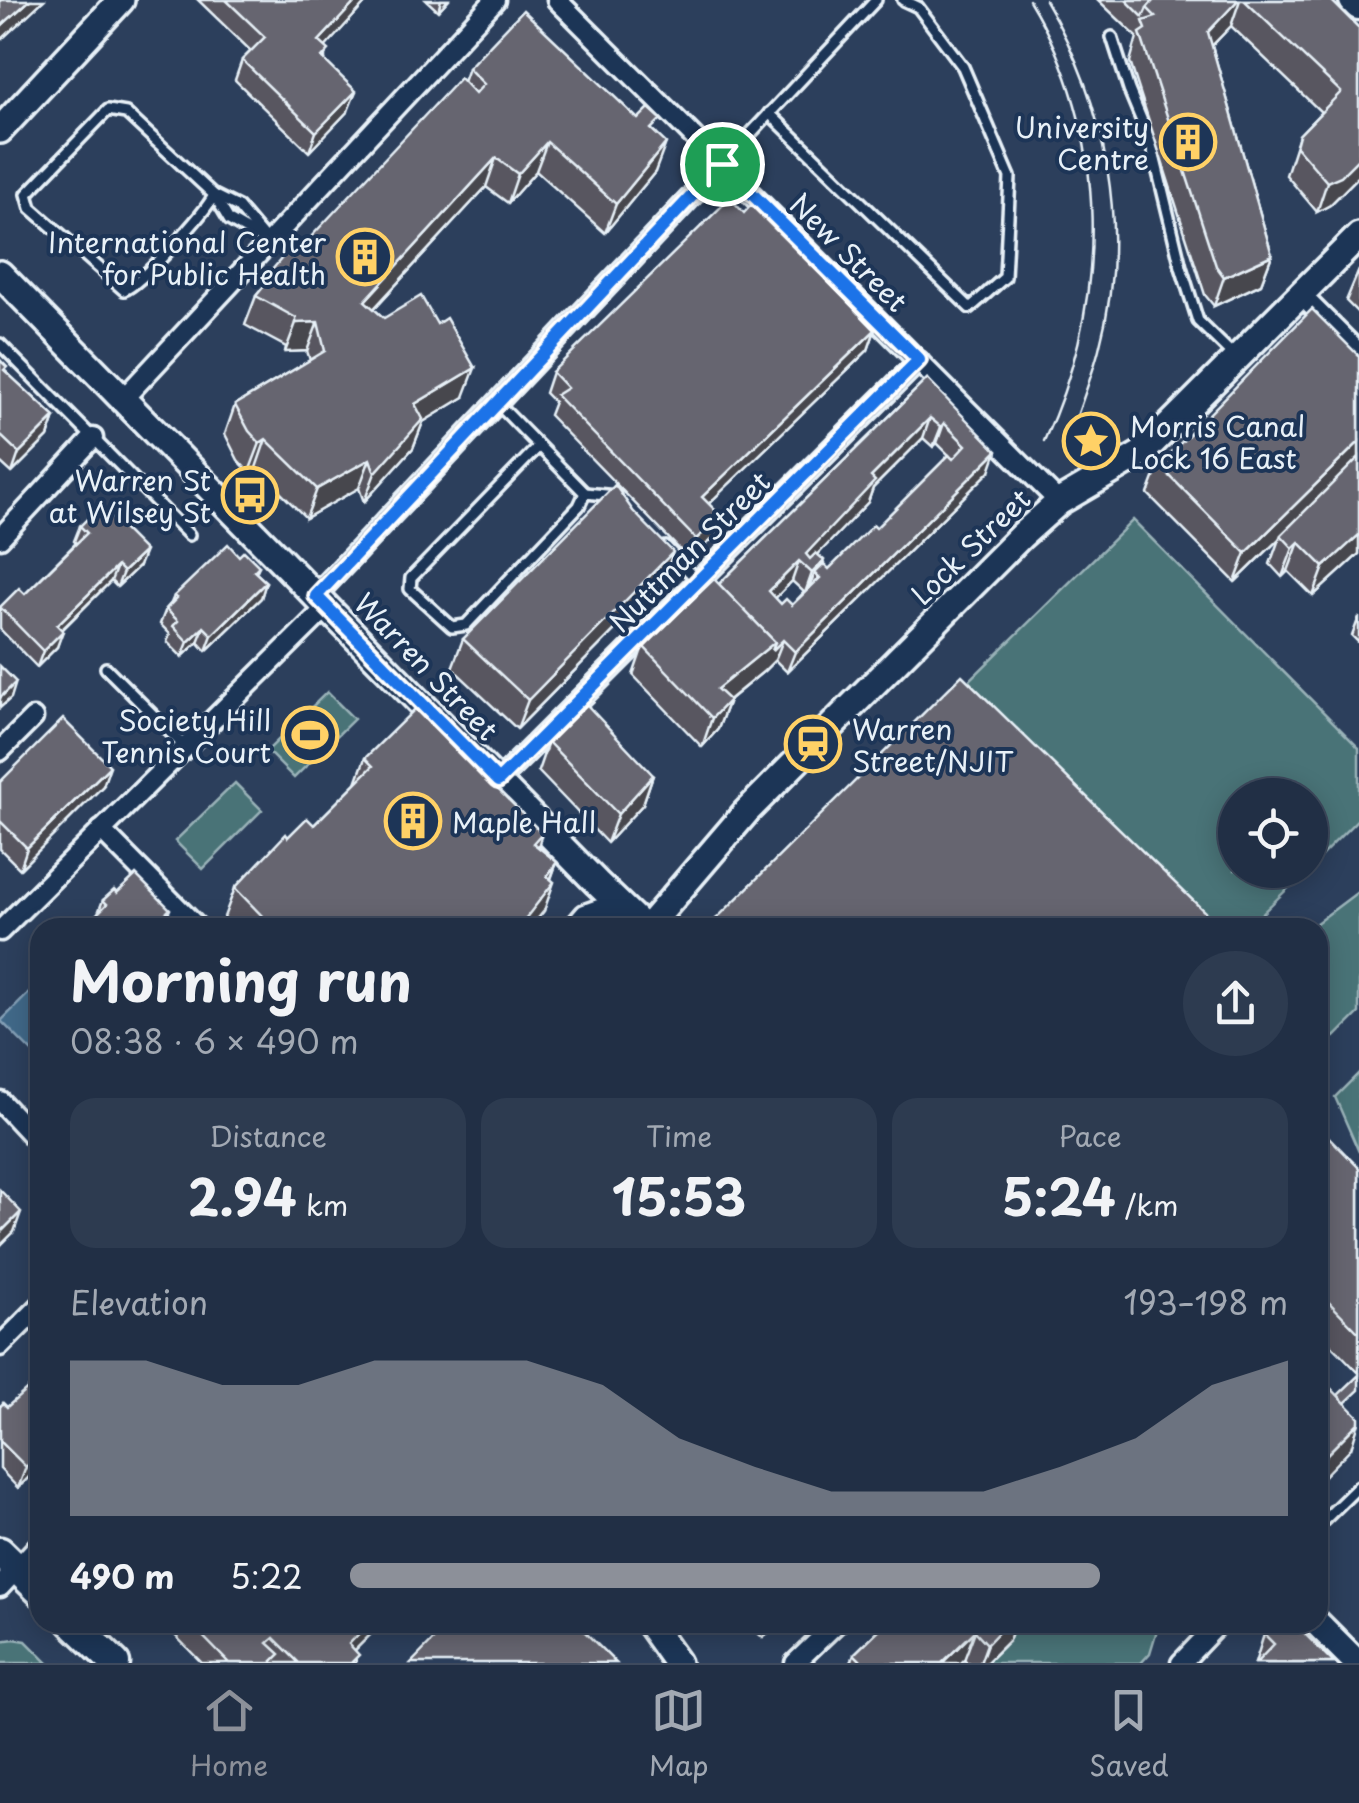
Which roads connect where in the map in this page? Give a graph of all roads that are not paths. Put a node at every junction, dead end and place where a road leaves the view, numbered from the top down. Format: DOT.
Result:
graph roads {
  1 [pos="121,0"];
  2 [pos="494,0"];
  3 [pos="557,0"];
  4 [pos="876,0"];
  5 [pos="903,0"];
  6 [pos="1112,37"];
  7 [pos="769,113"];
  8 [pos="0,130"];
  9 [pos="722,164"];
  10 [pos="214,195"];
  11 [pos="1359,236"];
  12 [pos="269,244"];
  13 [pos="0,274"];
  14 [pos="1300,294"];
  15 [pos="0,344"];
  16 [pos="1359,353"];
  17 [pos="1236,358"];
  18 [pos="919,360"];
  19 [pos="123,399"];
  20 [pos="497,403"];
  21 [pos="93,438"];
  22 [pos="538,447"];
  23 [pos="585,492"];
  24 [pos="1059,502"];
  25 [pos="630,510"];
  26 [pos="189,536"];
  27 [pos="0,538"];
  28 [pos="658,538"];
  29 [pos="698,581"];
  30 [pos="321,601"];
  31 [pos="106,668"];
  32 [pos="33,718"];
  33 [pos="185,747"];
  34 [pos="0,751"];
  35 [pos="498,781"];
  36 [pos="101,830"];
  37 [pos="188,918"];
  38 [pos="582,918"];
  39 [pos="620,918"];
  40 [pos="634,918"];
  41 [pos="653,918"];
  42 [pos="0,930"];
  43 [pos="2,1106"];
  44 [pos="30,1134"];
  45 [pos="30,1316"];
  46 [pos="0,1346"];
  47 [pos="1359,1486"];
  48 [pos="1328,1516"];
  49 [pos="30,1551"];
  50 [pos="6,1569"];
  51 [pos="30,1585"];
  52 [pos="84,1633"];
  53 [pos="656,1633"];
  54 [pos="826,1633"];
  55 [pos="1210,1633"];
  56 [pos="1327,1633"];
  57 [pos="115,1663"];
  58 [pos="677,1663"];
  59 [pos="795,1663"];
  60 [pos="1181,1663"];
  61 [pos="1357,1663"];
  1 -- 8 [label="main road"];
  2 -- 12 [label="street"];
  3 -- 9 [label="street, New Street"];
  4 -- 7 [label="lane"];
  5 -- 7 [label="lane"];
  6 -- 17 [label="lane"];
  7 -- 9 [label="lane"];
  9 -- 18 [label="street, New Street"];
  9 -- 20 [label="street"];
  10 -- 10 [label="lane"];
  10 -- 12 [label="lane"];
  11 -- 14 [label="main road, Lock Street"];
  12 -- 19 [label="street"];
  13 -- 19 [label="main road, Warren Street"];
  14 -- 16 [label="street"];
  14 -- 17 [label="main road, Lock Street"];
  15 -- 21 [label="lane"];
  17 -- 24 [label="main road, Lock Street"];
  18 -- 24 [label="street, New Street"];
  18 -- 29 [label="street, Nuttman Street"];
  19 -- 30 [label="main road, Warren Street"];
  20 -- 22 [label="lane"];
  20 -- 30 [label="street"];
  21 -- 26 [label="lane"];
  21 -- 27 [label="street"];
  22 -- 23 [label="lane"];
  22 -- 23 [label="lane"];
  23 -- 25 [label="lane"];
  24 -- 41 [label="main road, Lock Street"];
  28 -- 29 [label="lane"];
  29 -- 35 [label="street, Nuttman Street"];
  30 -- 33 [label="street"];
  30 -- 35 [label="main road, Warren Street"];
  31 -- 33 [label="lane"];
  32 -- 34 [label="street"];
  33 -- 36 [label="street"];
  35 -- 40 [label="main road, Warren Street"];
  36 -- 37 [label="street"];
  36 -- 42 [label="street"];
  38 -- 39 [label="street"];
  43 -- 44 [label="street"];
  45 -- 46 [label="street"];
  47 -- 48 [label="lane"];
  49 -- 50 [label="street"];
  50 -- 51 [label="main road"];
  52 -- 57 [label="main road"];
  53 -- 58 [label="main road"];
  54 -- 59 [label="street"];
  55 -- 60 [label="street"];
  56 -- 61 [label="main road"];
}
